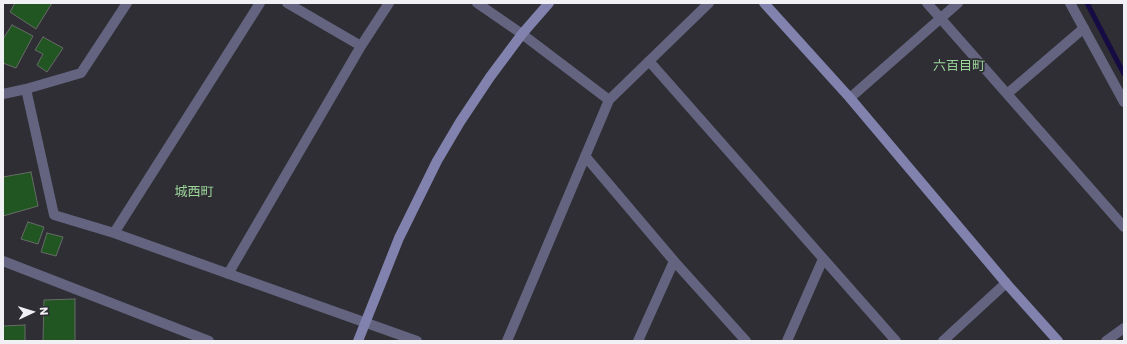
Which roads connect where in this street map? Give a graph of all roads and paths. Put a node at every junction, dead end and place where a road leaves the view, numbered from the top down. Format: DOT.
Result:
graph roads {
  1 [pos="127,3"];
  2 [pos="260,3"];
  3 [pos="287,3"];
  4 [pos="389,3"];
  5 [pos="477,3"];
  6 [pos="549,3"];
  7 [pos="709,3"];
  8 [pos="764,3"];
  9 [pos="927,3"];
  10 [pos="958,3"];
  11 [pos="1070,3"];
  12 [pos="940,18"];
  13 [pos="1084,28"];
  14 [pos="522,34"];
  15 [pos="361,46"];
  16 [pos="649,61"];
  17 [pos="26,89"];
  18 [pos="3,94"];
  19 [pos="1007,94"];
  20 [pos="850,98"];
  21 [pos="609,100"];
  22 [pos="1124,102"];
  23 [pos="585,156"];
  24 [pos="1124,227"];
  25 [pos="114,233"];
  26 [pos="823,259"];
  27 [pos="3,261"];
  28 [pos="674,261"];
  29 [pos="228,274"];
  30 [pos="1006,284"];
  31 [pos="365,322"];
  32 [pos="1124,328"];
  33 [pos="210,341"];
  34 [pos="358,341"];
  35 [pos="417,341"];
  36 [pos="507,341"];
  37 [pos="638,341"];
  38 [pos="746,341"];
  39 [pos="787,341"];
  40 [pos="896,341"];
  41 [pos="943,341"];
  42 [pos="1058,341"];
  43 [pos="1106,341"];
  1 -- 17 [label="street"];
  2 -- 25 [label="street"];
  3 -- 15 [label="street"];
  4 -- 15 [label="street"];
  5 -- 14 [label="street"];
  6 -- 14 [label="street"];
  7 -- 16 [label="street"];
  8 -- 20 [label="street"];
  9 -- 12 [label="street"];
  10 -- 12 [label="street"];
  11 -- 13 [label="street"];
  12 -- 19 [label="street"];
  12 -- 20 [label="street"];
  13 -- 19 [label="street"];
  13 -- 22 [label="street"];
  14 -- 21 [label="street"];
  14 -- 31 [label="street"];
  15 -- 29 [label="street"];
  16 -- 21 [label="street"];
  16 -- 26 [label="street"];
  17 -- 18 [label="street"];
  17 -- 25 [label="street"];
  19 -- 24 [label="street"];
  20 -- 30 [label="street"];
  21 -- 23 [label="street"];
  23 -- 28 [label="street"];
  23 -- 36 [label="street"];
  25 -- 29 [label="street"];
  26 -- 39 [label="street"];
  26 -- 40 [label="street"];
  27 -- 33 [label="street"];
  28 -- 37 [label="street"];
  28 -- 38 [label="street"];
  29 -- 31 [label="street"];
  30 -- 41 [label="street"];
  30 -- 42 [label="street"];
  31 -- 34 [label="street"];
  31 -- 35 [label="street"];
  32 -- 43 [label="street"];
}
